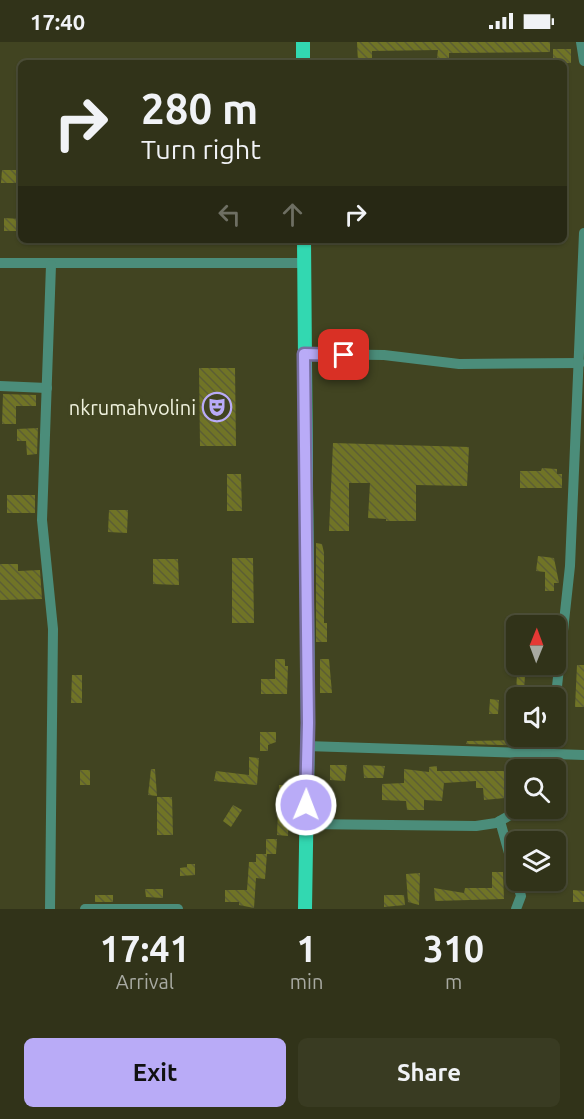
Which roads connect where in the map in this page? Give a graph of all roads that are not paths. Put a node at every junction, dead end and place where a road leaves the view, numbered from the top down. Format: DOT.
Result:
graph roads {
  1 [pos="303,42"];
  2 [pos="581,42"];
  3 [pos="303,60"];
  4 [pos="584,61"];
  5 [pos="584,233"];
  6 [pos="304,243"];
  7 [pos="584,257"];
  8 [pos="0,263"];
  9 [pos="304,263"];
  10 [pos="51,265"];
  11 [pos="304,354"];
  12 [pos="580,363"];
  13 [pos="0,386"];
  14 [pos="47,388"];
  15 [pos="557,687"];
  16 [pos="306,746"];
  17 [pos="547,747"];
  18 [pos="546,754"];
  19 [pos="584,755"];
  20 [pos="545,759"];
  21 [pos="506,818"];
  22 [pos="500,821"];
  23 [pos="305,824"];
  24 [pos="50,909"];
  25 [pos="85,909"];
  26 [pos="178,909"];
  27 [pos="305,909"];
  28 [pos="516,909"];
  1 -- 3 [label="main road"];
  2 -- 4 [label="street"];
  5 -- 7 [label="street"];
  6 -- 9 [label="main road"];
  7 -- 12 [label="street"];
  8 -- 10 [label="street"];
  9 -- 10 [label="street"];
  9 -- 11 [label="main road"];
  10 -- 14 [label="street"];
  11 -- 12 [label="street"];
  11 -- 16 [label="main road"];
  12 -- 15 [label="street"];
  13 -- 14 [label="street"];
  14 -- 24 [label="street"];
  16 -- 18 [label="street"];
  16 -- 23 [label="main road"];
  17 -- 18 [label="street"];
  18 -- 19 [label="street"];
  18 -- 20 [label="street"];
  21 -- 22 [label="street"];
  22 -- 23 [label="street"];
  22 -- 28 [label="street"];
  23 -- 27 [label="main road"];
  25 -- 26 [label="street"];
}
